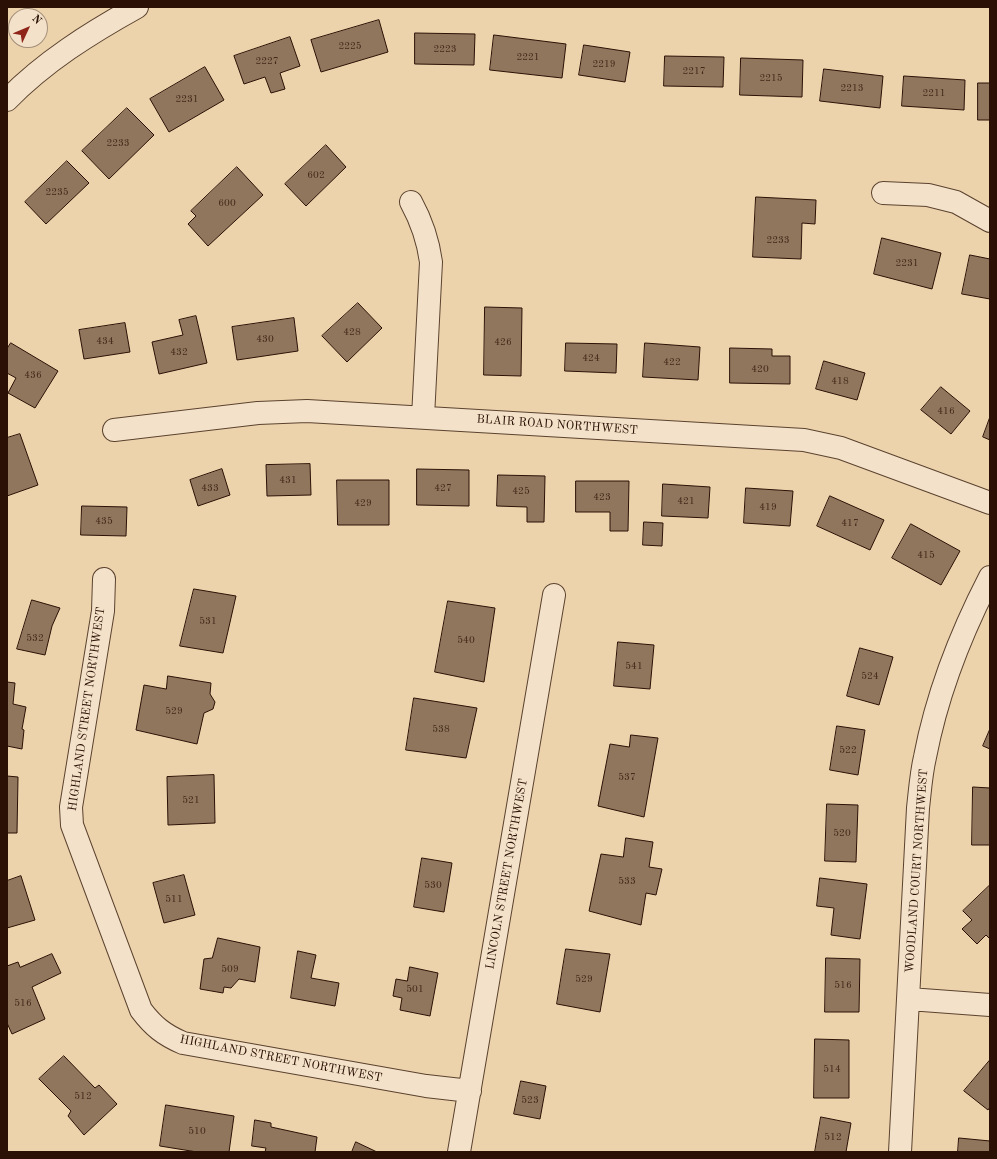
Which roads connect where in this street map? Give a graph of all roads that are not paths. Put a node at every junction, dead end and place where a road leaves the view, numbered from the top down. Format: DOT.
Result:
graph roads {
  1 [pos="137,7"];
  2 [pos="7,100"];
  3 [pos="883,192"];
  4 [pos="411,202"];
  5 [pos="990,221"];
  6 [pos="423,417"];
  7 [pos="114,430"];
  8 [pos="990,502"];
  9 [pos="990,577"];
  10 [pos="104,579"];
  11 [pos="554,595"];
  12 [pos="909,999"];
  13 [pos="990,1005"];
  14 [pos="470,1091"];
  15 [pos="459,1152"];
  16 [pos="900,1152"];
  1 -- 2 [label="street"];
  3 -- 5 [label="street"];
  4 -- 6 [label="street"];
  6 -- 7 [label="street, BLAIR ROAD NORTHWEST"];
  6 -- 8 [label="street, BLAIR ROAD NORTHWEST"];
  9 -- 12 [label="street, WOODLAND COURT NORTHWEST"];
  10 -- 14 [label="street, HIGHLAND STREET NORTHWEST"];
  11 -- 14 [label="street, LINCOLN STREET NORTHWEST"];
  12 -- 13 [label="street"];
  12 -- 16 [label="street, WOODLAND COURT NORTHWEST"];
  14 -- 15 [label="street, LINCOLN STREET NORTHWEST"];
}
